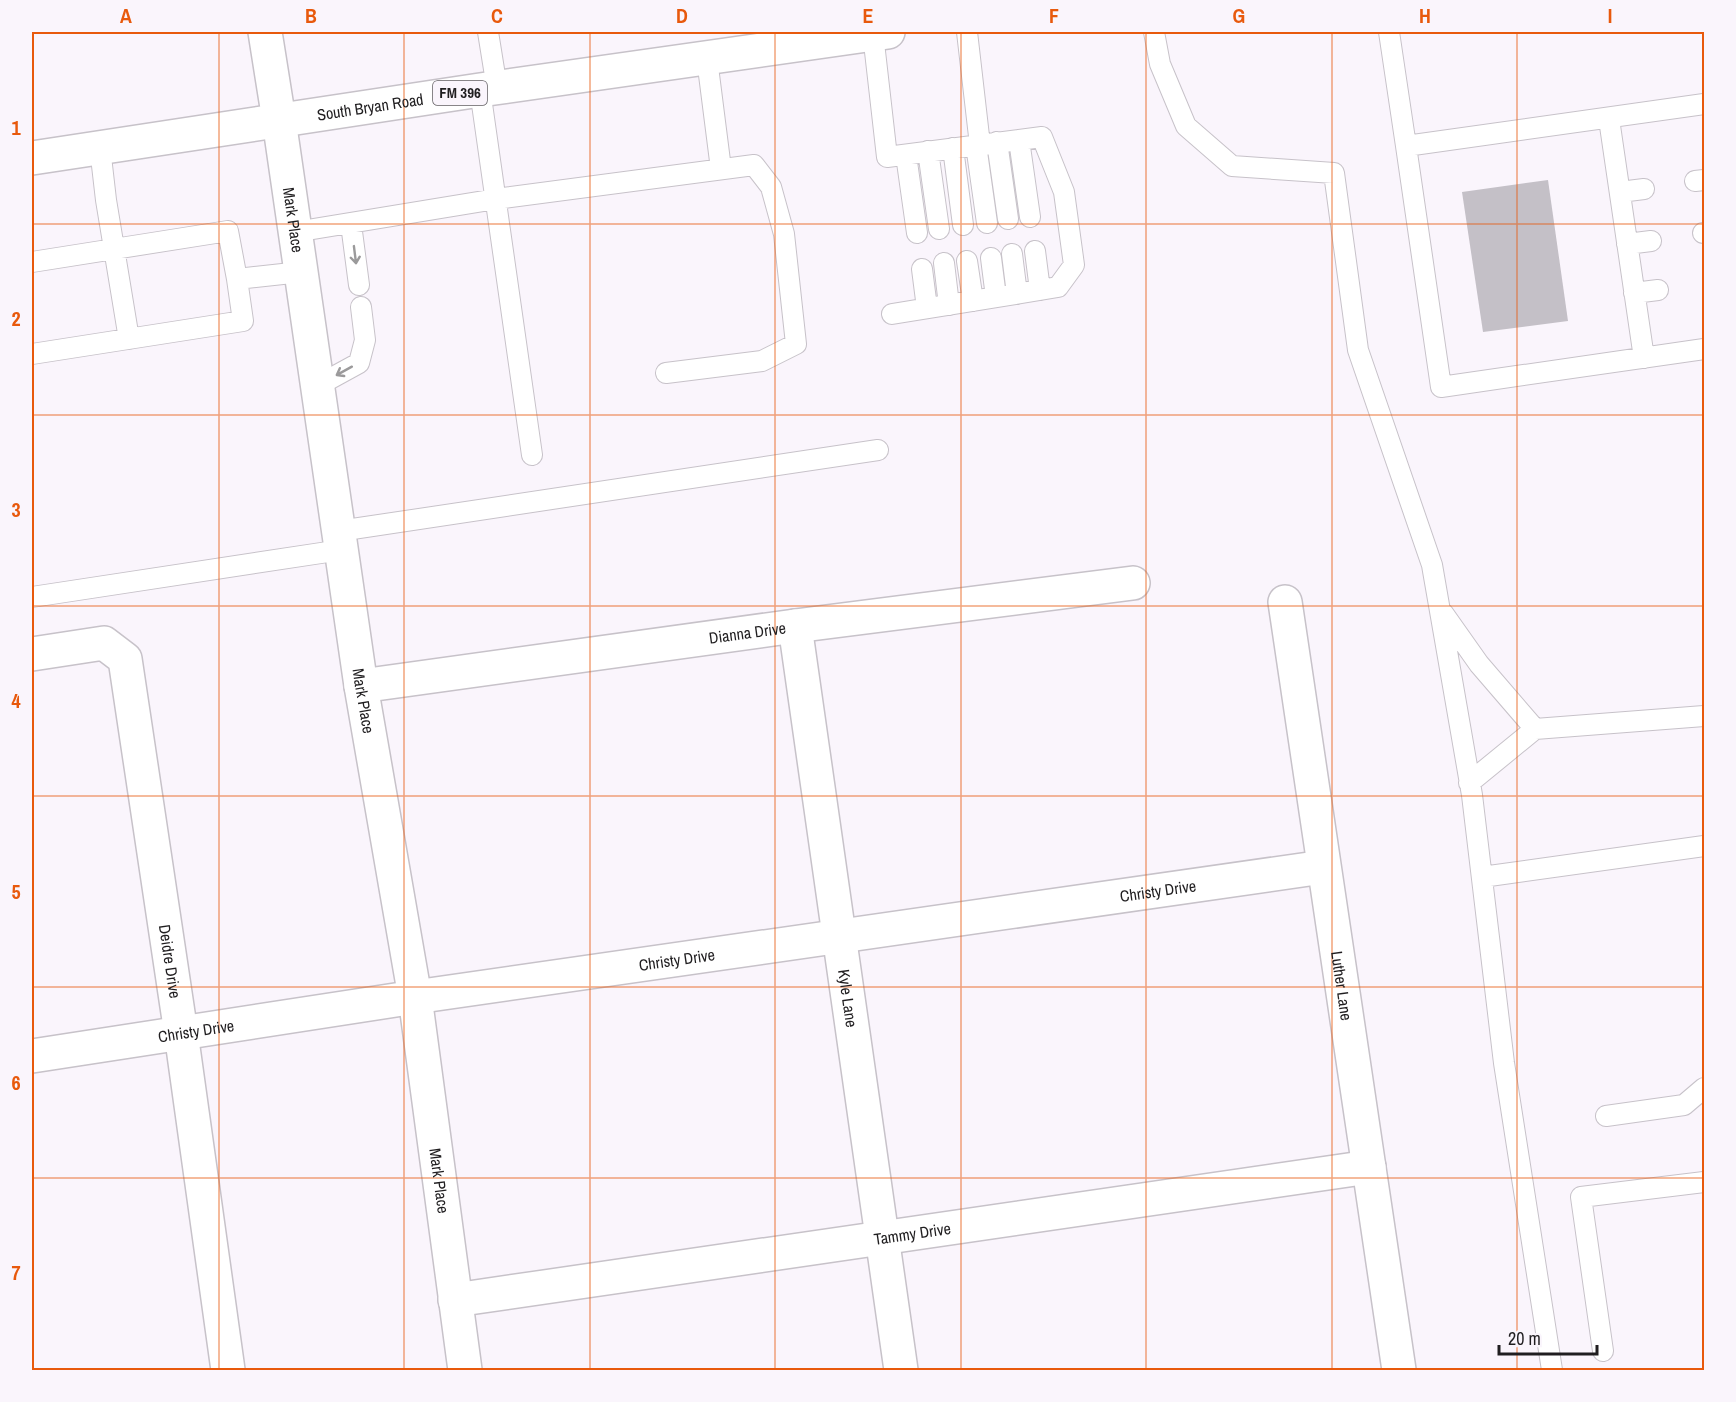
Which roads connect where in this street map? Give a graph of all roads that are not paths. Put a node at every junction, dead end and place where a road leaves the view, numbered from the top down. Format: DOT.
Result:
graph roads {
  1 [pos="265,32"];
  2 [pos="488,32"];
  3 [pos="967,32"];
  4 [pos="1154,32"];
  5 [pos="1389,32"];
  6 [pos="880,33"];
  7 [pos="707,59"];
  8 [pos="488,89"];
  9 [pos="1704,105"];
  10 [pos="1609,119"];
  11 [pos="279,120"];
  12 [pos="1019,140"];
  13 [pos="984,144"];
  14 [pos="1406,146"];
  15 [pos="100,148"];
  16 [pos="953,148"];
  17 [pos="928,152"];
  18 [pos="906,155"];
  19 [pos="32,158"];
  20 [pos="721,170"];
  21 [pos="1644,189"];
  22 [pos="1620,192"];
  23 [pos="496,199"];
  24 [pos="1030,217"];
  25 [pos="1008,219"];
  26 [pos="987,223"];
  27 [pos="351,224"];
  28 [pos="963,225"];
  29 [pos="939,229"];
  30 [pos="295,232"];
  31 [pos="917,233"];
  32 [pos="1651,240"];
  33 [pos="1627,244"];
  34 [pos="114,249"];
  35 [pos="1035,251"];
  36 [pos="1012,254"];
  37 [pos="991,258"];
  38 [pos="967,261"];
  39 [pos="32,262"];
  40 [pos="944,263"];
  41 [pos="922,269"];
  42 [pos="301,272"];
  43 [pos="237,279"];
  44 [pos="359,285"];
  45 [pos="1040,290"];
  46 [pos="1658,290"];
  47 [pos="1634,293"];
  48 [pos="1017,294"];
  49 [pos="996,297"];
  50 [pos="973,301"];
  51 [pos="949,305"];
  52 [pos="361,307"];
  53 [pos="927,308"];
  54 [pos="892,314"];
  55 [pos="129,339"];
  56 [pos="1704,349"];
  57 [pos="32,354"];
  58 [pos="1644,358"];
  59 [pos="666,373"];
  60 [pos="317,386"];
  61 [pos="878,450"];
  62 [pos="532,455"];
  63 [pos="340,540"];
  64 [pos="1133,583"];
  65 [pos="32,597"];
  66 [pos="1285,602"];
  67 [pos="1439,608"];
  68 [pos="795,627"];
  69 [pos="32,654"];
  70 [pos="361,686"];
  71 [pos="1704,716"];
  72 [pos="1535,729"];
  73 [pos="1469,783"];
  74 [pos="1704,846"];
  75 [pos="1323,867"];
  76 [pos="1482,877"];
  77 [pos="839,936"];
  78 [pos="416,998"];
  79 [pos="181,1033"];
  80 [pos="32,1056"];
  81 [pos="1704,1088"];
  82 [pos="1606,1116"];
  83 [pos="1369,1167"];
  84 [pos="1704,1182"];
  85 [pos="882,1237"];
  86 [pos="455,1300"];
  87 [pos="1603,1351"];
  88 [pos="228,1371"];
  89 [pos="465,1371"];
  90 [pos="901,1371"];
  91 [pos="1399,1371"];
  92 [pos="1552,1371"];
  1 -- 11 [label="street, Mark Place"];
  2 -- 8 [label="lane"];
  3 -- 13 [label="lane"];
  4 -- 67 [label="lane"];
  5 -- 14 [label="lane"];
  6 -- 7 [label="street, South Bryan Road / FM 396"];
  6 -- 18 [label="lane"];
  7 -- 8 [label="street, South Bryan Road / FM 396"];
  7 -- 20 [label="lane"];
  8 -- 11 [label="street, South Bryan Road / FM 396"];
  8 -- 23 [label="lane"];
  9 -- 10 [label="lane"];
  10 -- 14 [label="lane"];
  10 -- 22 [label="lane"];
  11 -- 15 [label="street, South Bryan Road / FM 396"];
  11 -- 30 [label="street, Mark Place"];
  12 -- 13 [label="lane"];
  12 -- 24 [label="lane"];
  12 -- 45 [label="lane"];
  13 -- 16 [label="lane"];
  13 -- 25 [label="lane"];
  13 -- 26 [label="lane"];
  14 -- 58 [label="lane"];
  15 -- 19 [label="street, South Bryan Road / FM 396"];
  15 -- 34 [label="lane"];
  16 -- 17 [label="lane"];
  16 -- 28 [label="lane"];
  17 -- 18 [label="lane"];
  17 -- 29 [label="lane"];
  18 -- 31 [label="lane"];
  20 -- 23 [label="lane"];
  20 -- 59 [label="lane"];
  21 -- 22 [label="lane"];
  22 -- 33 [label="lane"];
  23 -- 27 [label="lane"];
  23 -- 62 [label="lane"];
  27 -- 30 [label="lane"];
  27 -- 44 [label="lane, one-way"];
  30 -- 42 [label="street, Mark Place"];
  32 -- 33 [label="lane"];
  33 -- 47 [label="lane"];
  34 -- 39 [label="lane"];
  34 -- 43 [label="lane"];
  34 -- 55 [label="lane"];
  35 -- 45 [label="lane"];
  36 -- 48 [label="lane"];
  37 -- 49 [label="lane"];
  38 -- 50 [label="lane"];
  40 -- 51 [label="lane"];
  41 -- 53 [label="lane"];
  42 -- 43 [label="lane"];
  42 -- 60 [label="street, Mark Place"];
  43 -- 55 [label="lane"];
  45 -- 48 [label="lane"];
  46 -- 47 [label="lane"];
  47 -- 58 [label="lane"];
  48 -- 49 [label="lane"];
  49 -- 50 [label="lane"];
  50 -- 51 [label="lane"];
  51 -- 53 [label="lane"];
  52 -- 60 [label="lane, one-way"];
  53 -- 54 [label="lane"];
  55 -- 57 [label="lane"];
  56 -- 58 [label="lane"];
  60 -- 63 [label="street, Mark Place"];
  61 -- 63 [label="lane"];
  63 -- 65 [label="lane"];
  63 -- 70 [label="street, Mark Place"];
  64 -- 68 [label="street, Dianna Drive"];
  66 -- 75 [label="street, Luther Lane"];
  67 -- 72 [label="lane"];
  67 -- 73 [label="lane"];
  68 -- 70 [label="street, Dianna Drive"];
  68 -- 77 [label="street, Kyle Lane"];
  69 -- 79 [label="street, Deidre Drive"];
  70 -- 78 [label="street, Mark Place"];
  71 -- 72 [label="lane"];
  72 -- 73 [label="lane"];
  73 -- 76 [label="lane"];
  74 -- 76 [label="lane"];
  75 -- 77 [label="street, Christy Drive"];
  75 -- 83 [label="street, Luther Lane"];
  76 -- 92 [label="lane"];
  77 -- 78 [label="street, Christy Drive"];
  77 -- 85 [label="street, Kyle Lane"];
  78 -- 79 [label="street, Christy Drive"];
  78 -- 86 [label="street, Mark Place"];
  79 -- 80 [label="street, Christy Drive"];
  79 -- 88 [label="street, Deidre Drive"];
  81 -- 82 [label="lane"];
  83 -- 85 [label="street, Tammy Drive"];
  83 -- 91 [label="street, Luther Lane"];
  84 -- 87 [label="lane"];
  85 -- 86 [label="street, Tammy Drive"];
  85 -- 90 [label="street, Kyle Lane"];
  86 -- 89 [label="street, Mark Place"];
}
